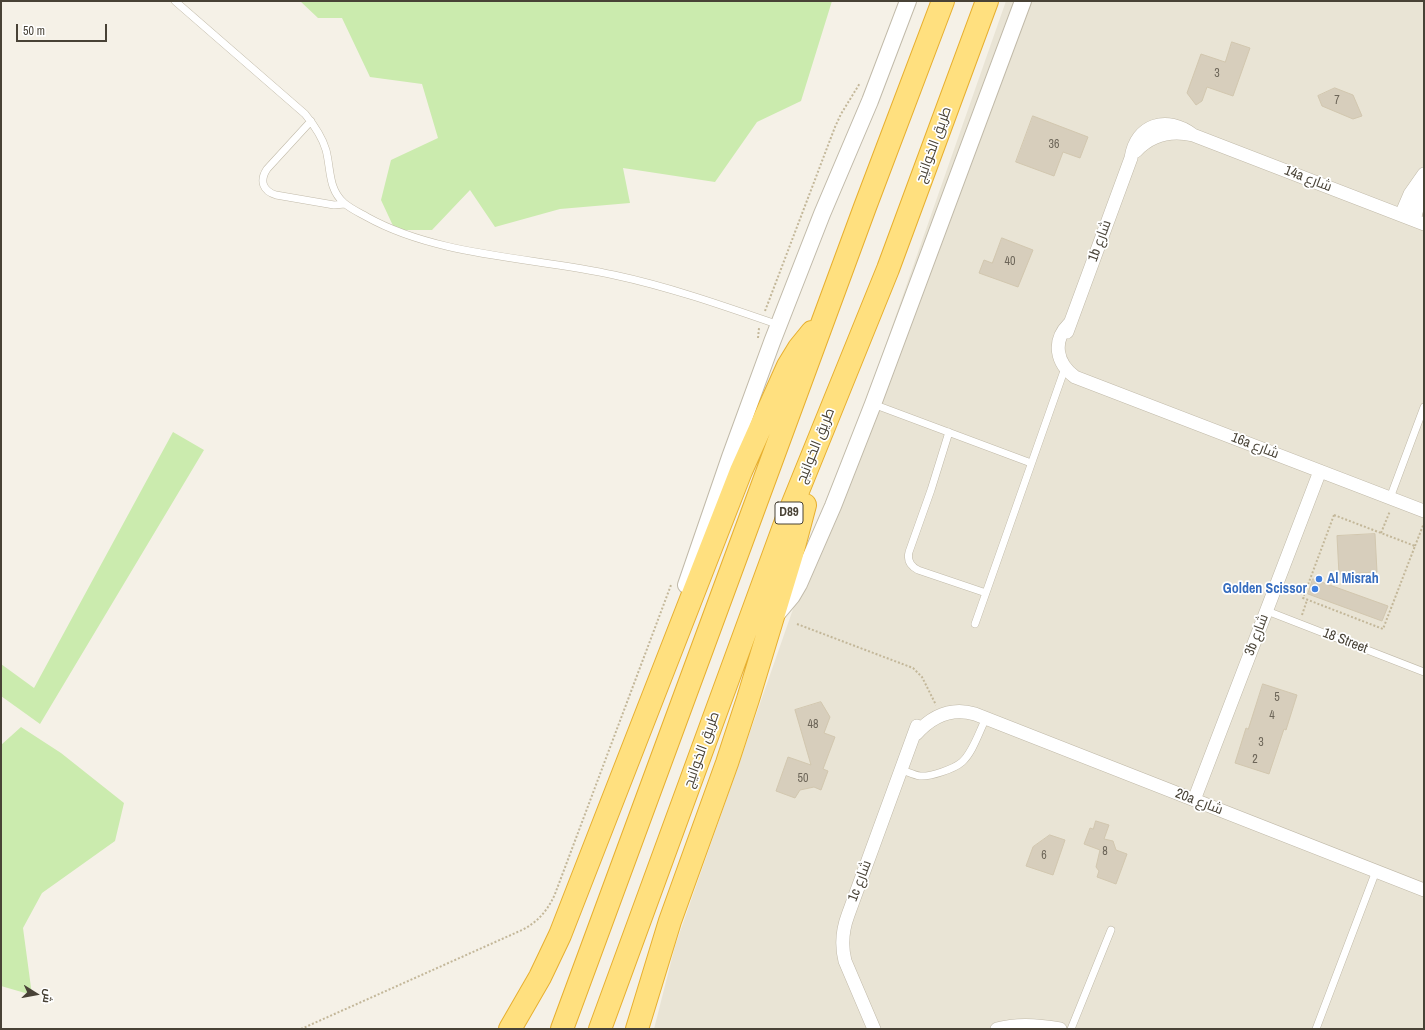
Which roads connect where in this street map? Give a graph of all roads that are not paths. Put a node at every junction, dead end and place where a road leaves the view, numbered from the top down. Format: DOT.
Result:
graph roads {
  1 [pos="175,1"];
  2 [pos="908,1"];
  3 [pos="943,1"];
  4 [pos="987,1"];
  5 [pos="1024,1"];
  6 [pos="310,121"];
  7 [pos="1152,132"];
  8 [pos="1424,174"];
  9 [pos="345,204"];
  10 [pos="1401,215"];
  11 [pos="1419,222"];
  12 [pos="779,325"];
  13 [pos="821,325"];
  14 [pos="1064,360"];
  15 [pos="874,404"];
  16 [pos="1424,407"];
  17 [pos="949,432"];
  18 [pos="820,435"];
  19 [pos="1031,463"];
  20 [pos="1320,471"];
  21 [pos="1392,498"];
  22 [pos="1424,511"];
  23 [pos="986,593"];
  24 [pos="1267,611"];
  25 [pos="774,618"];
  26 [pos="975,624"];
  27 [pos="668,656"];
  28 [pos="1424,672"];
  29 [pos="940,710"];
  30 [pos="980,716"];
  31 [pos="902,770"];
  32 [pos="1194,800"];
  33 [pos="1376,871"];
  34 [pos="1424,890"];
  35 [pos="1111,930"];
  36 [pos="510,1029"];
  37 [pos="562,1029"];
  38 [pos="600,1029"];
  39 [pos="637,1029"];
  40 [pos="874,1029"];
  41 [pos="997,1029"];
  42 [pos="1060,1029"];
  43 [pos="1071,1029"];
  44 [pos="1316,1029"];
  1 -- 6 [label="lane"];
  2 -- 12 [label="street"];
  3 -- 13 [label="highway, D89"];
  4 -- 18 [label="highway, طريق الخوانيج / D89"];
  5 -- 15 [label="street"];
  6 -- 9 [label="lane"];
  6 -- 9 [label="lane"];
  7 -- 10 [label="street, 14a شارع"];
  7 -- 14 [label="street, 1b شارع"];
  8 -- 10 [label="street"];
  8 -- 11 [label="street"];
  9 -- 12 [label="lane"];
  10 -- 11 [label="street, 14a شارع"];
  12 -- 27 [label="street"];
  13 -- 27 [label="highway"];
  13 -- 37 [label="highway, D89"];
  14 -- 19 [label="lane"];
  14 -- 20 [label="street, 16a شارع"];
  15 -- 17 [label="lane"];
  15 -- 25 [label="street"];
  16 -- 21 [label="lane"];
  17 -- 19 [label="lane"];
  17 -- 23 [label="lane"];
  18 -- 25 [label="highway"];
  18 -- 38 [label="highway, طريق الخوانيج / D89"];
  19 -- 23 [label="lane"];
  20 -- 21 [label="street, 16a شارع"];
  20 -- 24 [label="street, 3b شارع"];
  21 -- 22 [label="street, 16a شارع"];
  23 -- 26 [label="lane"];
  24 -- 28 [label="lane, 18 Street"];
  24 -- 32 [label="street, 3b شارع"];
  25 -- 39 [label="highway"];
  27 -- 36 [label="highway"];
  29 -- 30 [label="street, 20a شارع"];
  29 -- 31 [label="street, 1c شارع"];
  30 -- 31 [label="lane"];
  30 -- 32 [label="street, 20a شارع"];
  31 -- 40 [label="street, 1c شارع"];
  32 -- 33 [label="street, 20a شارع"];
  33 -- 34 [label="street, 20a شارع"];
  33 -- 44 [label="lane"];
  35 -- 43 [label="lane"];
  41 -- 42 [label="street"];
}
